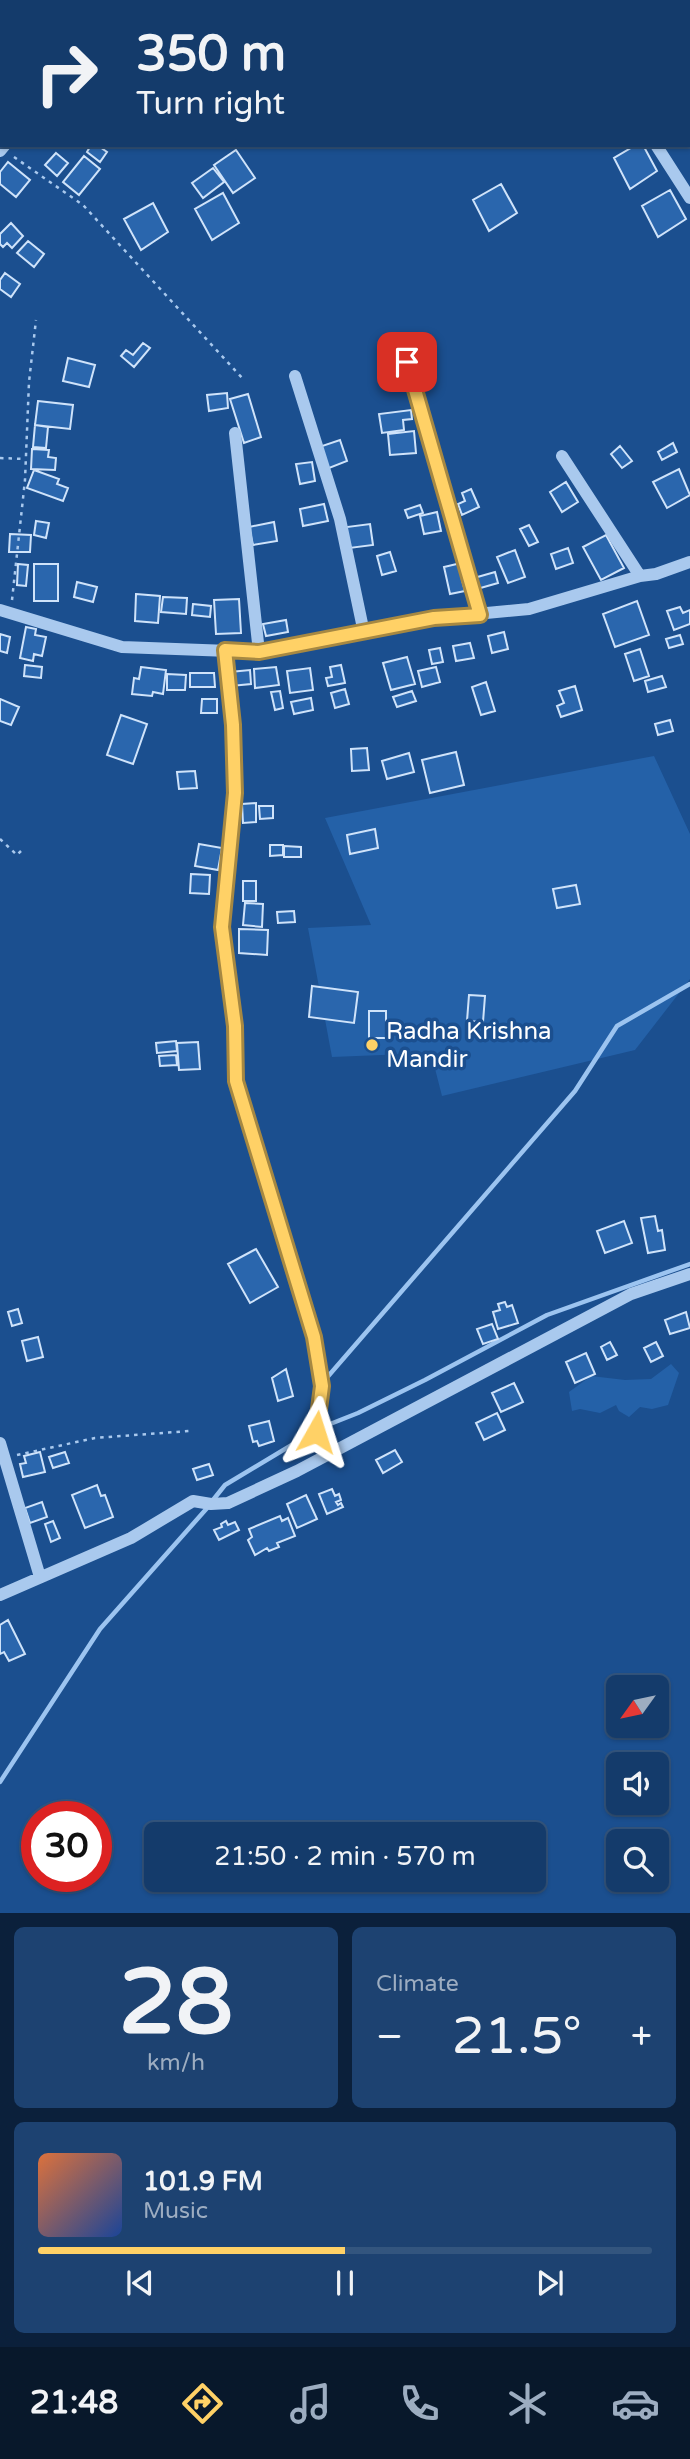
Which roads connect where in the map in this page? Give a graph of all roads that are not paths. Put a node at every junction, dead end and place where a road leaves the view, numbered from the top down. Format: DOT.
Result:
graph roads {
  1 [pos="657,147"];
  2 [pos="690,198"];
  3 [pos="406,359"];
  4 [pos="295,376"];
  5 [pos="236,433"];
  6 [pos="562,456"];
  7 [pos="690,562"];
  8 [pos="640,576"];
  9 [pos="6,612"];
  10 [pos="480,615"];
  11 [pos="364,633"];
  12 [pos="225,650"];
  13 [pos="259,652"];
  14 [pos="690,1274"];
  15 [pos="0,1443"];
  16 [pos="332,1454"];
  17 [pos="40,1577"];
  18 [pos="0,1595"];
  1 -- 2 [label="street"];
  3 -- 10 [label="street"];
  4 -- 11 [label="street"];
  5 -- 13 [label="street"];
  6 -- 8 [label="street"];
  7 -- 8 [label="street"];
  8 -- 10 [label="street"];
  9 -- 12 [label="street"];
  10 -- 11 [label="street"];
  11 -- 13 [label="street"];
  12 -- 13 [label="street"];
  12 -- 16 [label="street"];
  14 -- 16 [label="street"];
  15 -- 17 [label="street"];
  16 -- 17 [label="street"];
  17 -- 18 [label="street"];
}
